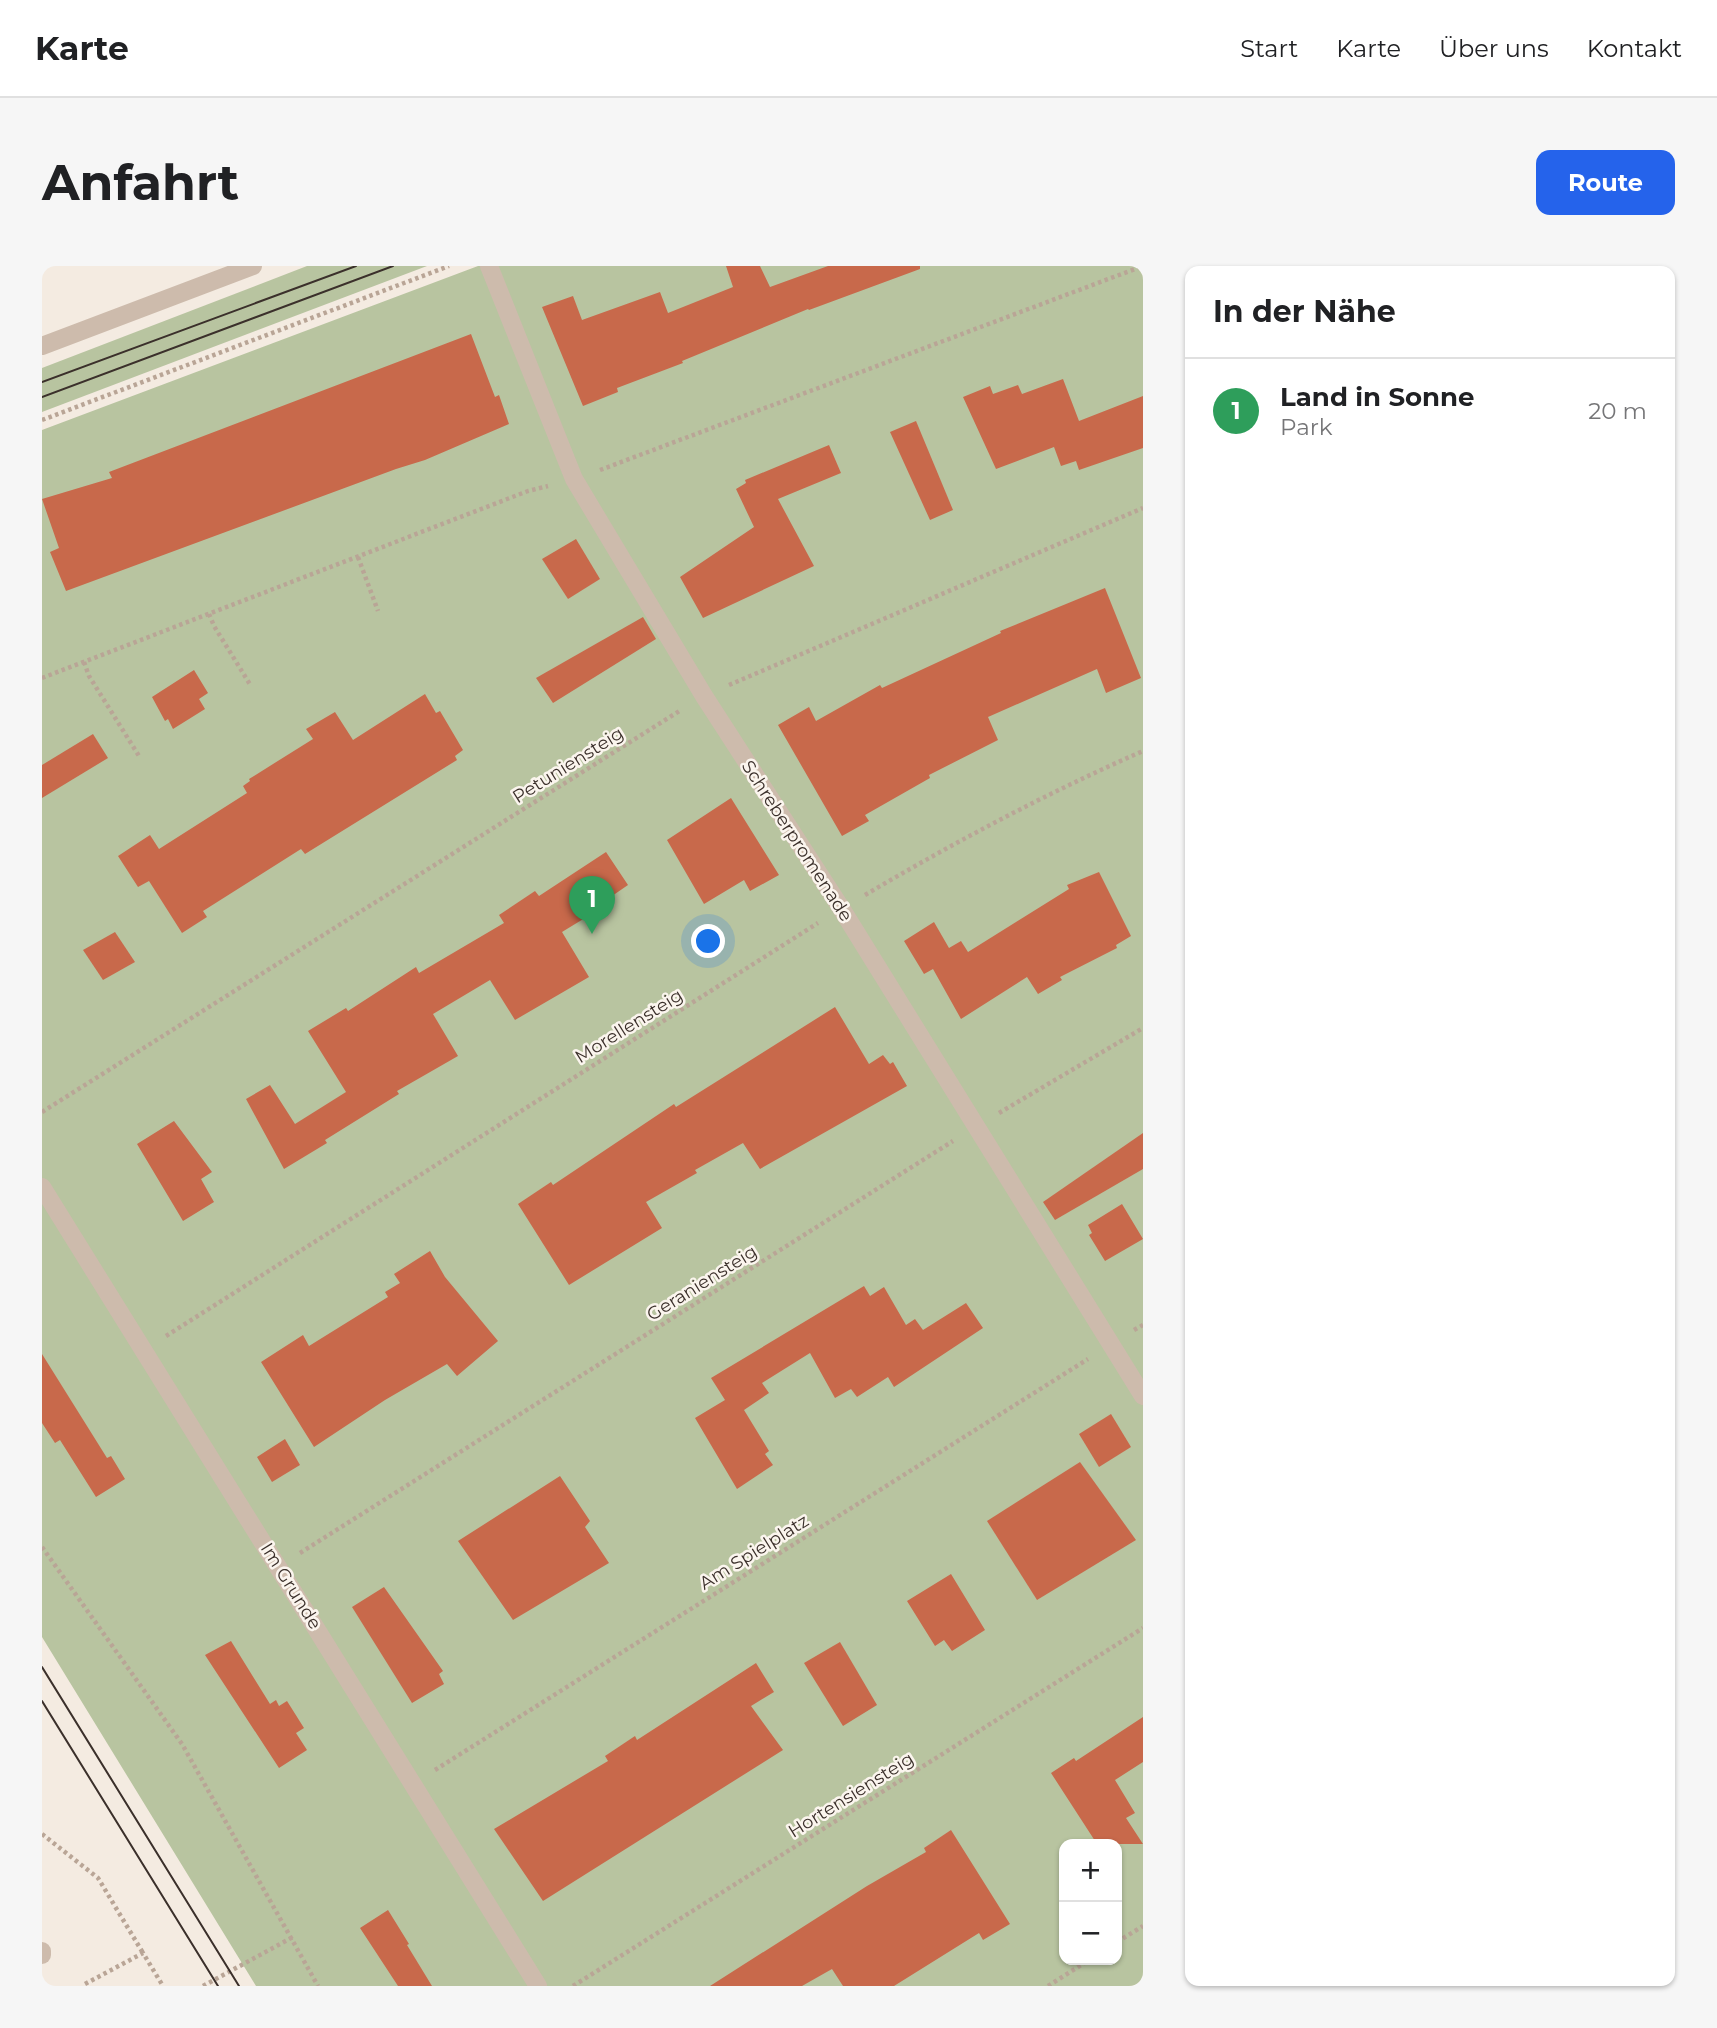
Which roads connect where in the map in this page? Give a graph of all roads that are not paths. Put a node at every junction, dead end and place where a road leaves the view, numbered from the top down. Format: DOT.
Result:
graph roads {
  1 [pos="253,266"];
  2 [pos="489,266"];
  3 [pos="42,346"];
  4 [pos="42,1187"];
  5 [pos="1143,1396"];
  6 [pos="538,1986"];
  1 -- 3 [label="street"];
  2 -- 5 [label="street, Schreberpromenade"];
  4 -- 6 [label="street, Im Grunde"];
}
